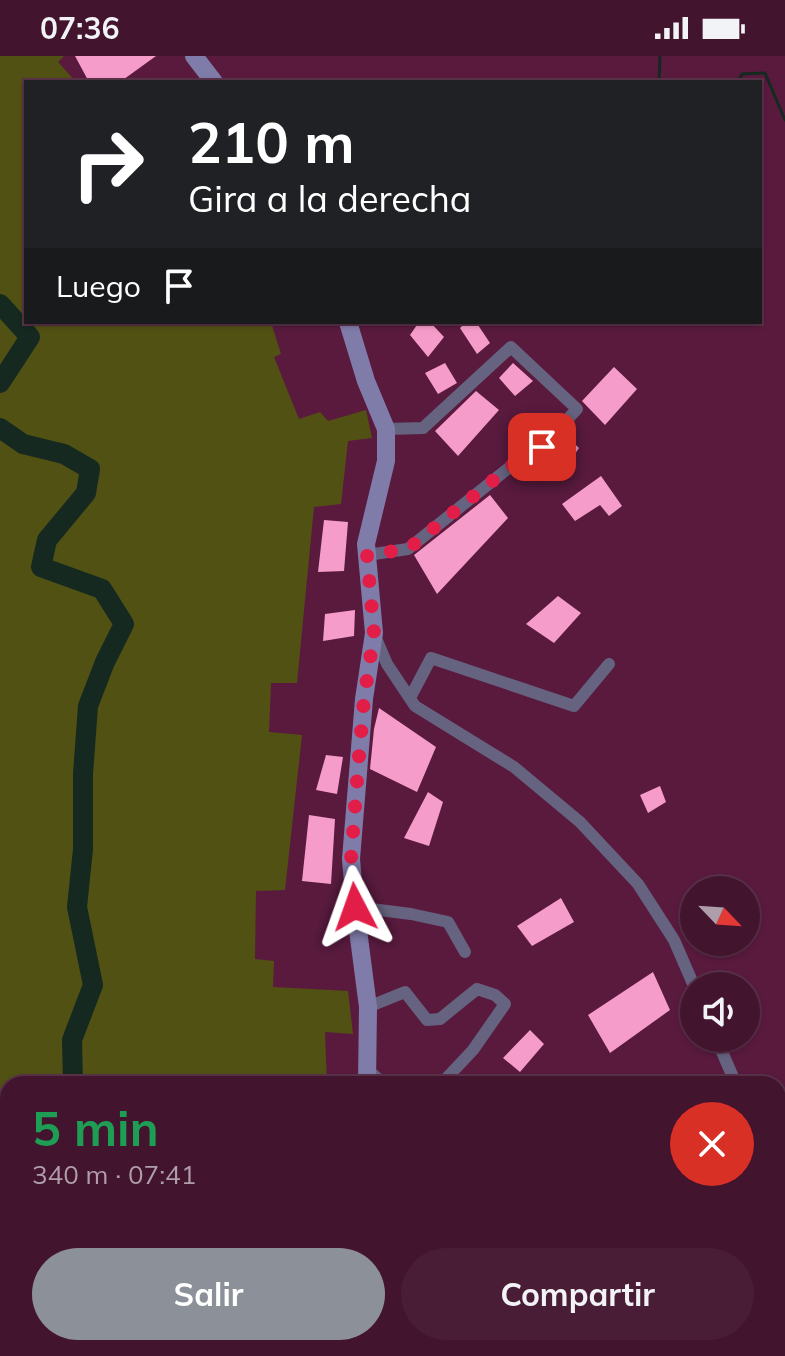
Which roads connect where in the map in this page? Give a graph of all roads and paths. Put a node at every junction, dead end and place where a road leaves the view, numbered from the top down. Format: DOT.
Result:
graph roads {
  1 [pos="194,56"];
  2 [pos="212,80"];
  3 [pos="349,324"];
  4 [pos="386,429"];
  5 [pos="367,555"];
  6 [pos="374,633"];
  7 [pos="609,664"];
  8 [pos="410,698"];
  9 [pos="355,907"];
  10 [pos="465,952"];
  11 [pos="688,972"];
  12 [pos="368,1007"];
  13 [pos="722,1052"];
  14 [pos="368,1076"];
  15 [pos="449,1076"];
  16 [pos="733,1076"];
  1 -- 2 [label="street"];
  3 -- 4 [label="street"];
  4 -- 5 [label="street"];
  4 -- 5 [label="street"];
  5 -- 6 [label="street"];
  6 -- 8 [label="street"];
  6 -- 9 [label="street"];
  7 -- 8 [label="street"];
  8 -- 11 [label="street"];
  9 -- 10 [label="street"];
  9 -- 12 [label="street"];
  12 -- 14 [label="street"];
  12 -- 15 [label="street"];
  13 -- 16 [label="street"];
}
